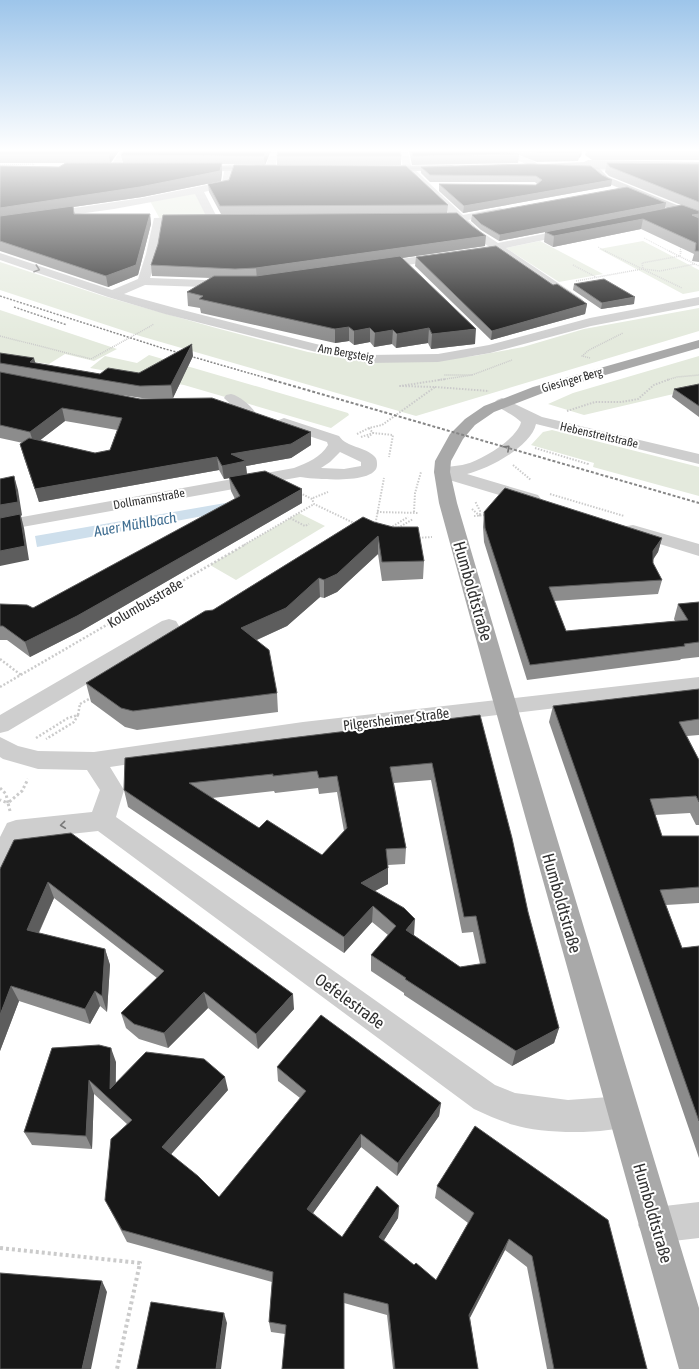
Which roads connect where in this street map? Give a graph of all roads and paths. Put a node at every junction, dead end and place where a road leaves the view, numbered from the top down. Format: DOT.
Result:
graph roads {
  1 [pos="98,215"];
  2 [pos="152,215"];
  3 [pos="184,215"];
  4 [pos="214,215"];
  5 [pos="458,215"];
  6 [pos="474,215"];
  7 [pos="421,218"];
  8 [pos="461,218"];
  9 [pos="0,222"];
  10 [pos="587,228"];
  11 [pos="644,238"];
  12 [pos="681,242"];
  13 [pos="598,247"];
  14 [pos="494,249"];
  15 [pos="455,255"];
  16 [pos="0,256"];
  17 [pos="680,256"];
  18 [pos="402,262"];
  19 [pos="696,264"];
  20 [pos="573,265"];
  21 [pos="699,266"];
  22 [pos="364,268"];
  23 [pos="643,269"];
  24 [pos="413,273"];
  25 [pos="597,277"];
  26 [pos="143,281"];
  27 [pos="198,284"];
  28 [pos="240,285"];
  29 [pos="553,285"];
  30 [pos="687,291"];
  31 [pos="112,294"];
  32 [pos="699,301"];
  33 [pos="163,309"];
  34 [pos="150,319"];
  35 [pos="604,319"];
  36 [pos="158,322"];
  37 [pos="149,327"];
  38 [pos="624,333"];
  39 [pos="0,337"];
  40 [pos="479,338"];
  41 [pos="699,344"];
  42 [pos="490,349"];
  43 [pos="596,356"];
  44 [pos="512,358"];
  45 [pos="505,359"];
  46 [pos="512,361"];
  47 [pos="442,375"];
  48 [pos="472,375"];
  49 [pos="699,376"];
  50 [pos="435,387"];
  51 [pos="498,398"];
  52 [pos="226,401"];
  53 [pos="566,411"];
  54 [pos="516,420"];
  55 [pos="369,428"];
  56 [pos="373,433"];
  57 [pos="365,435"];
  58 [pos="369,437"];
  59 [pos="456,437"];
  60 [pos="336,445"];
  61 [pos="534,448"];
  62 [pos="699,459"];
  63 [pos="587,465"];
  64 [pos="421,467"];
  65 [pos="474,467"];
  66 [pos="298,472"];
  67 [pos="442,472"];
  68 [pos="299,493"];
  69 [pos="317,493"];
  70 [pos="321,495"];
  71 [pos="473,495"];
  72 [pos="312,498"];
  73 [pos="314,504"];
  74 [pos="548,504"];
  75 [pos="491,511"];
  76 [pos="377,512"];
  77 [pos="414,512"];
  78 [pos="419,512"];
  79 [pos="474,512"];
  80 [pos="472,516"];
  81 [pos="480,516"];
  82 [pos="408,517"];
  83 [pos="290,518"];
  84 [pos="413,519"];
  85 [pos="309,524"];
  86 [pos="614,524"];
  87 [pos="0,526"];
  88 [pos="352,529"];
  89 [pos="388,530"];
  90 [pos="393,532"];
  91 [pos="432,537"];
  92 [pos="413,538"];
  93 [pos="699,550"];
  94 [pos="169,626"];
  95 [pos="0,659"];
  96 [pos="21,675"];
  97 [pos="699,684"];
  98 [pos="0,687"];
  99 [pos="94,696"];
  100 [pos="80,704"];
  101 [pos="506,706"];
  102 [pos="0,725"];
  103 [pos="0,746"];
  104 [pos="38,747"];
  105 [pos="94,762"];
  106 [pos="0,788"];
  107 [pos="0,800"];
  108 [pos="8,803"];
  109 [pos="102,821"];
  110 [pos="0,867"];
  111 [pos="623,1112"];
  112 [pos="699,1220"];
  113 [pos="656,1224"];
  114 [pos="0,1248"];
  115 [pos="117,1369"];
  116 [pos="698,1369"];
  1 -- 9 [label="street"];
  2 -- 26 [label="street"];
  3 -- 4 [label="street"];
  5 -- 8 [label="street"];
  6 -- 8 [label="street"];
  7 -- 8 [label="street"];
  8 -- 14 [label="street"];
  10 -- 14 [label="street"];
  11 -- 17 [label="path"];
  12 -- 17 [label="path"];
  13 -- 23 [label="path"];
  14 -- 29 [label="street"];
  15 -- 18 [label="street"];
  16 -- 31 [label="street, Am Bergsteig, one-way"];
  17 -- 19 [label="path"];
  17 -- 23 [label="path"];
  18 -- 22 [label="street"];
  18 -- 24 [label="street"];
  19 -- 21 [label="path"];
  19 -- 23 [label="path"];
  20 -- 25 [label="path"];
  23 -- 25 [label="path"];
  23 -- 30 [label="path"];
  25 -- 29 [label="path"];
  26 -- 27 [label="street"];
  26 -- 31 [label="street"];
  27 -- 28 [label="street"];
  27 -- 33 [label="street"];
  29 -- 35 [label="street"];
  31 -- 33 [label="street, Am Bergsteig"];
  32 -- 35 [label="street, Am Bergsteig"];
  33 -- 42 [label="street, Am Bergsteig"];
  34 -- 36 [label="path"];
  35 -- 42 [label="street, Am Bergsteig"];
  37 -- 39 [label="path, bridge"];
  38 -- 43 [label="path"];
  40 -- 42 [label="street"];
  41 -- 51 [label="main road, Giesinger Berg"];
  44 -- 45 [label="path"];
  46 -- 48 [label="path"];
  47 -- 48 [label="path"];
  48 -- 50 [label="path"];
  49 -- 53 [label="path"];
  50 -- 51 [label="path"];
  50 -- 55 [label="path"];
  51 -- 54 [label="street, Hebenstreitstraße"];
  51 -- 59 [label="main road, Giesinger Berg"];
  52 -- 60 [label="street"];
  54 -- 62 [label="street, Hebenstreitstraße"];
  54 -- 65 [label="street"];
  65 -- 54 [label="street, one-way"];
  55 -- 56 [label="path"];
  55 -- 60 [label="path"];
  56 -- 57 [label="path"];
  56 -- 58 [label="path"];
  59 -- 67 [label="main road, Humboldtstraße"];
  60 -- 66 [label="street, Dollmannstraße"];
  60 -- 66 [label="street, Dollmannstraße"];
  61 -- 63 [label="path"];
  64 -- 77 [label="path"];
  65 -- 67 [label="street"];
  66 -- 87 [label="street, Dollmannstraße"];
  67 -- 74 [label="street"];
  67 -- 101 [label="main road, Humboldtstraße"];
  68 -- 72 [label="path"];
  69 -- 72 [label="path"];
  70 -- 72 [label="path"];
  71 -- 81 [label="path"];
  72 -- 73 [label="path"];
  73 -- 83 [label="path, Kolumbusstraße"];
  73 -- 88 [label="path"];
  75 -- 81 [label="path"];
  76 -- 77 [label="path"];
  77 -- 78 [label="path"];
  79 -- 81 [label="path"];
  80 -- 81 [label="path"];
  82 -- 89 [label="path"];
  83 -- 85 [label="path"];
  83 -- 96 [label="path, Kolumbusstraße"];
  84 -- 90 [label="path"];
  86 -- 93 [label="street"];
  91 -- 92 [label="path"];
  94 -- 102 [label="street"];
  95 -- 96 [label="path"];
  96 -- 98 [label="path, Kolumbusstraße"];
  97 -- 101 [label="street, Pilgersheimer Straße"];
  99 -- 100 [label="path"];
  101 -- 105 [label="street, Pilgersheimer Straße"];
  101 -- 111 [label="main road, Humboldtstraße"];
  103 -- 104 [label="street, Pilgersheimer Straße"];
  104 -- 104 [label="path"];
  104 -- 105 [label="street, Pilgersheimer Straße"];
  104 -- 108 [label="path"];
  105 -- 109 [label="street"];
  106 -- 108 [label="path"];
  107 -- 108 [label="path"];
  109 -- 110 [label="street, one-way"];
  109 -- 111 [label="street, Oefelestraße"];
  111 -- 113 [label="main road, Humboldtstraße"];
  112 -- 113 [label="street"];
  113 -- 116 [label="main road, Humboldtstraße"];
  114 -- 115 [label="path"];
}
